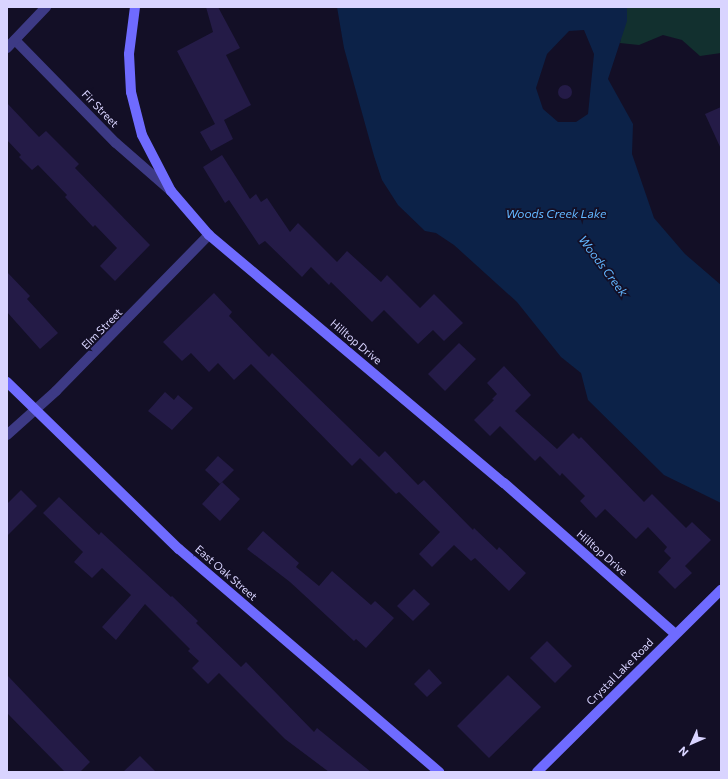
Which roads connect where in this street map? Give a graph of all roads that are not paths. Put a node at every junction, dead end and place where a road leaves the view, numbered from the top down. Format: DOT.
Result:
graph roads {
  1 [pos="46,7"];
  2 [pos="134,7"];
  3 [pos="15,40"];
  4 [pos="7,48"];
  5 [pos="171,192"];
  6 [pos="209,235"];
  7 [pos="7,382"];
  8 [pos="35,410"];
  9 [pos="7,435"];
  10 [pos="721,590"];
  11 [pos="676,634"];
  12 [pos="439,772"];
  13 [pos="537,772"];
  1 -- 3 [label="street"];
  2 -- 5 [label="street, Hilltop Drive"];
  3 -- 4 [label="street"];
  3 -- 5 [label="street, Fir Street"];
  5 -- 6 [label="street, Hilltop Drive"];
  6 -- 8 [label="street, Elm Street"];
  6 -- 11 [label="street, Hilltop Drive"];
  7 -- 8 [label="street, East Oak Street"];
  8 -- 9 [label="street, Elm Street"];
  8 -- 12 [label="street, East Oak Street"];
  10 -- 11 [label="street, Crystal Lake Road"];
  11 -- 13 [label="street, Crystal Lake Road"];
}
